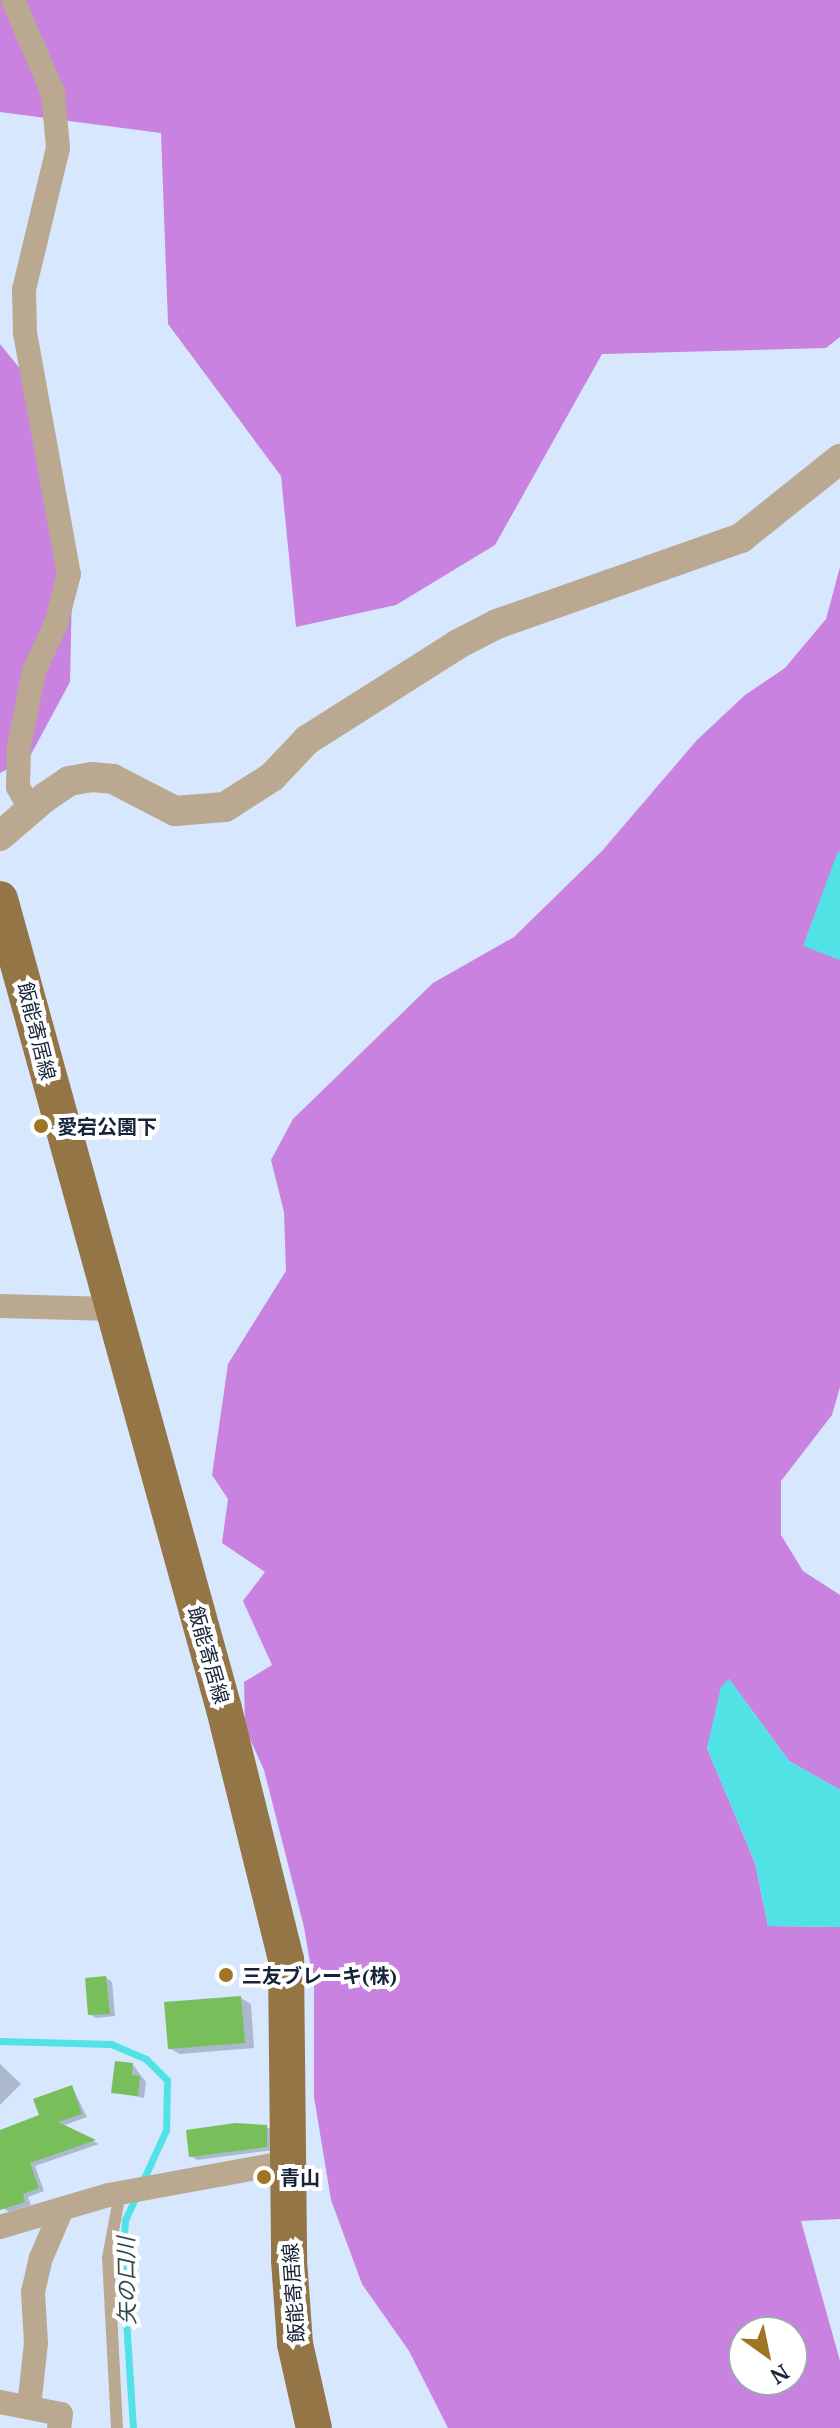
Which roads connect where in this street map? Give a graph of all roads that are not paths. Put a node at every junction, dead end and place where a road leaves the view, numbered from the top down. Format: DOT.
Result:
graph roads {
  1 [pos="13,0"];
  2 [pos="840,459"];
  3 [pos="30,809"];
  4 [pos="0,836"];
  5 [pos="0,899"];
  6 [pos="0,1306"];
  7 [pos="111,1309"];
  8 [pos="288,2162"];
  9 [pos="122,2193"];
  10 [pos="62,2209"];
  11 [pos="0,2227"];
  12 [pos="0,2402"];
  13 [pos="29,2407"];
  14 [pos="59,2428"];
  15 [pos="117,2428"];
  16 [pos="314,2428"];
  1 -- 3 [label="street"];
  2 -- 3 [label="street"];
  3 -- 4 [label="street"];
  5 -- 7 [label="main road, 飯能寄居線"];
  6 -- 7 [label="street"];
  7 -- 8 [label="main road, 飯能寄居線"];
  8 -- 9 [label="street"];
  8 -- 16 [label="main road, 飯能寄居線"];
  9 -- 10 [label="street"];
  9 -- 15 [label="lane"];
  10 -- 11 [label="street"];
  10 -- 13 [label="street"];
  12 -- 13 [label="street"];
  13 -- 14 [label="street"];
}
